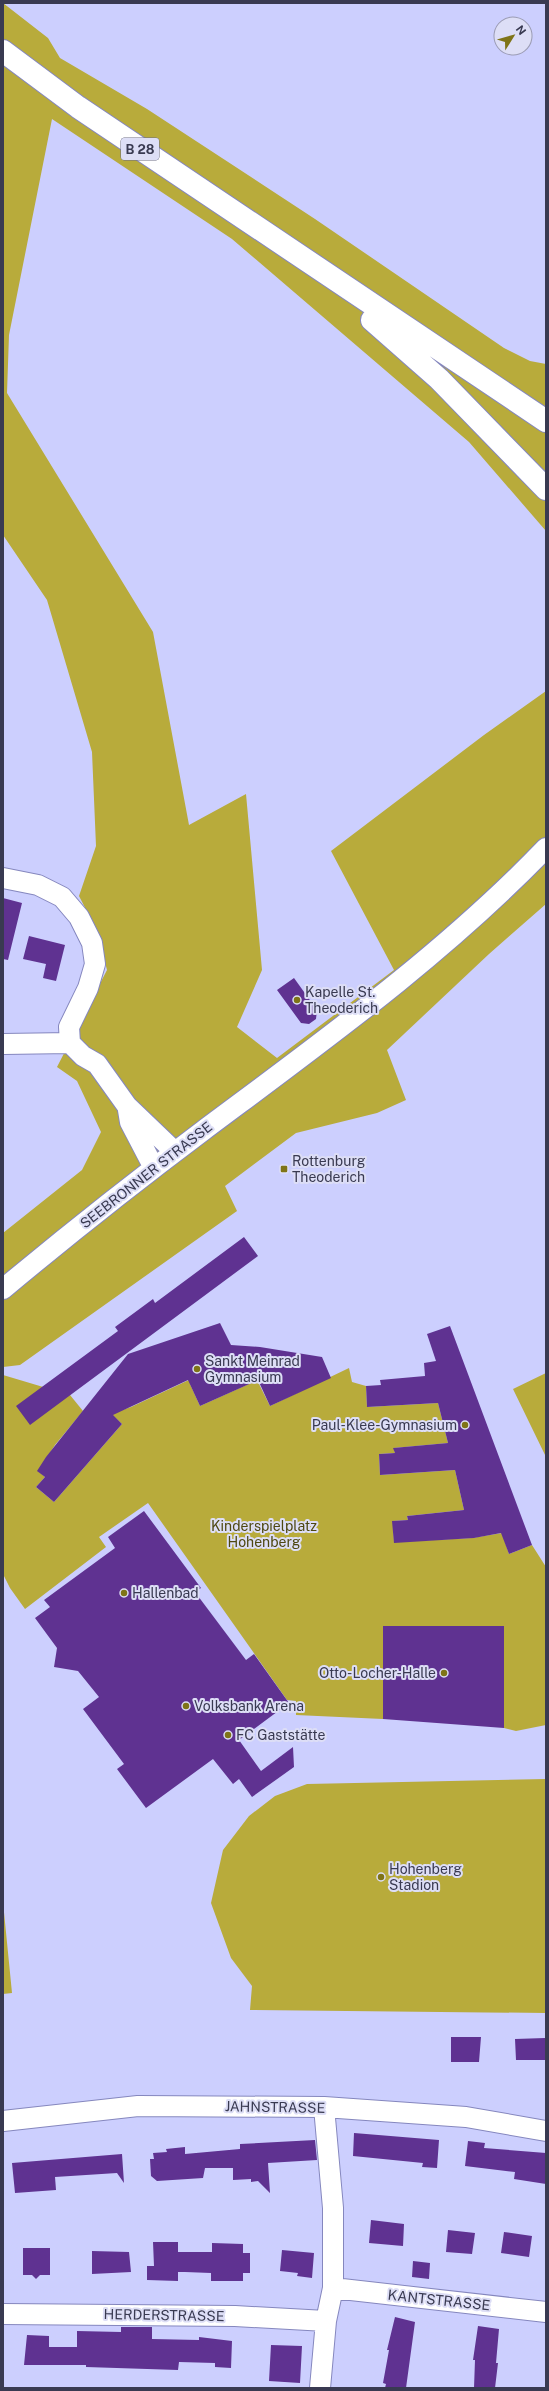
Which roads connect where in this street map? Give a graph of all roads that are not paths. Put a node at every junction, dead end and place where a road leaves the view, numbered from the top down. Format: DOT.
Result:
graph roads {
  1 [pos="3,51"];
  2 [pos="279,243"];
  3 [pos="540,416"];
  4 [pos="546,489"];
  5 [pos="546,848"];
  6 [pos="3,878"];
  7 [pos="70,1043"];
  8 [pos="3,1044"];
  9 [pos="127,1106"];
  10 [pos="175,1152"];
  11 [pos="154,1168"];
  12 [pos="3,1289"];
  13 [pos="324,2107"];
  14 [pos="3,2121"];
  15 [pos="546,2131"];
  16 [pos="333,2288"];
  17 [pos="546,2312"];
  18 [pos="3,2314"];
  19 [pos="326,2321"];
  20 [pos="320,2388"];
  1 -- 2 [label="main road, B 28"];
  2 -- 3 [label="main road, B 28"];
  2 -- 4 [label="main road"];
  5 -- 10 [label="street, SEEBRONNER STRASSE"];
  6 -- 7 [label="street"];
  7 -- 8 [label="street"];
  7 -- 9 [label="street"];
  9 -- 10 [label="street"];
  9 -- 11 [label="street"];
  10 -- 11 [label="street, SEEBRONNER STRASSE"];
  11 -- 12 [label="street, SEEBRONNER STRASSE"];
  13 -- 14 [label="street, JAHNSTRASSE"];
  13 -- 15 [label="street, JAHNSTRASSE"];
  13 -- 16 [label="street"];
  16 -- 17 [label="street, KANTSTRASSE"];
  16 -- 19 [label="street"];
  18 -- 19 [label="street, HERDERSTRASSE"];
  19 -- 20 [label="street"];
}
